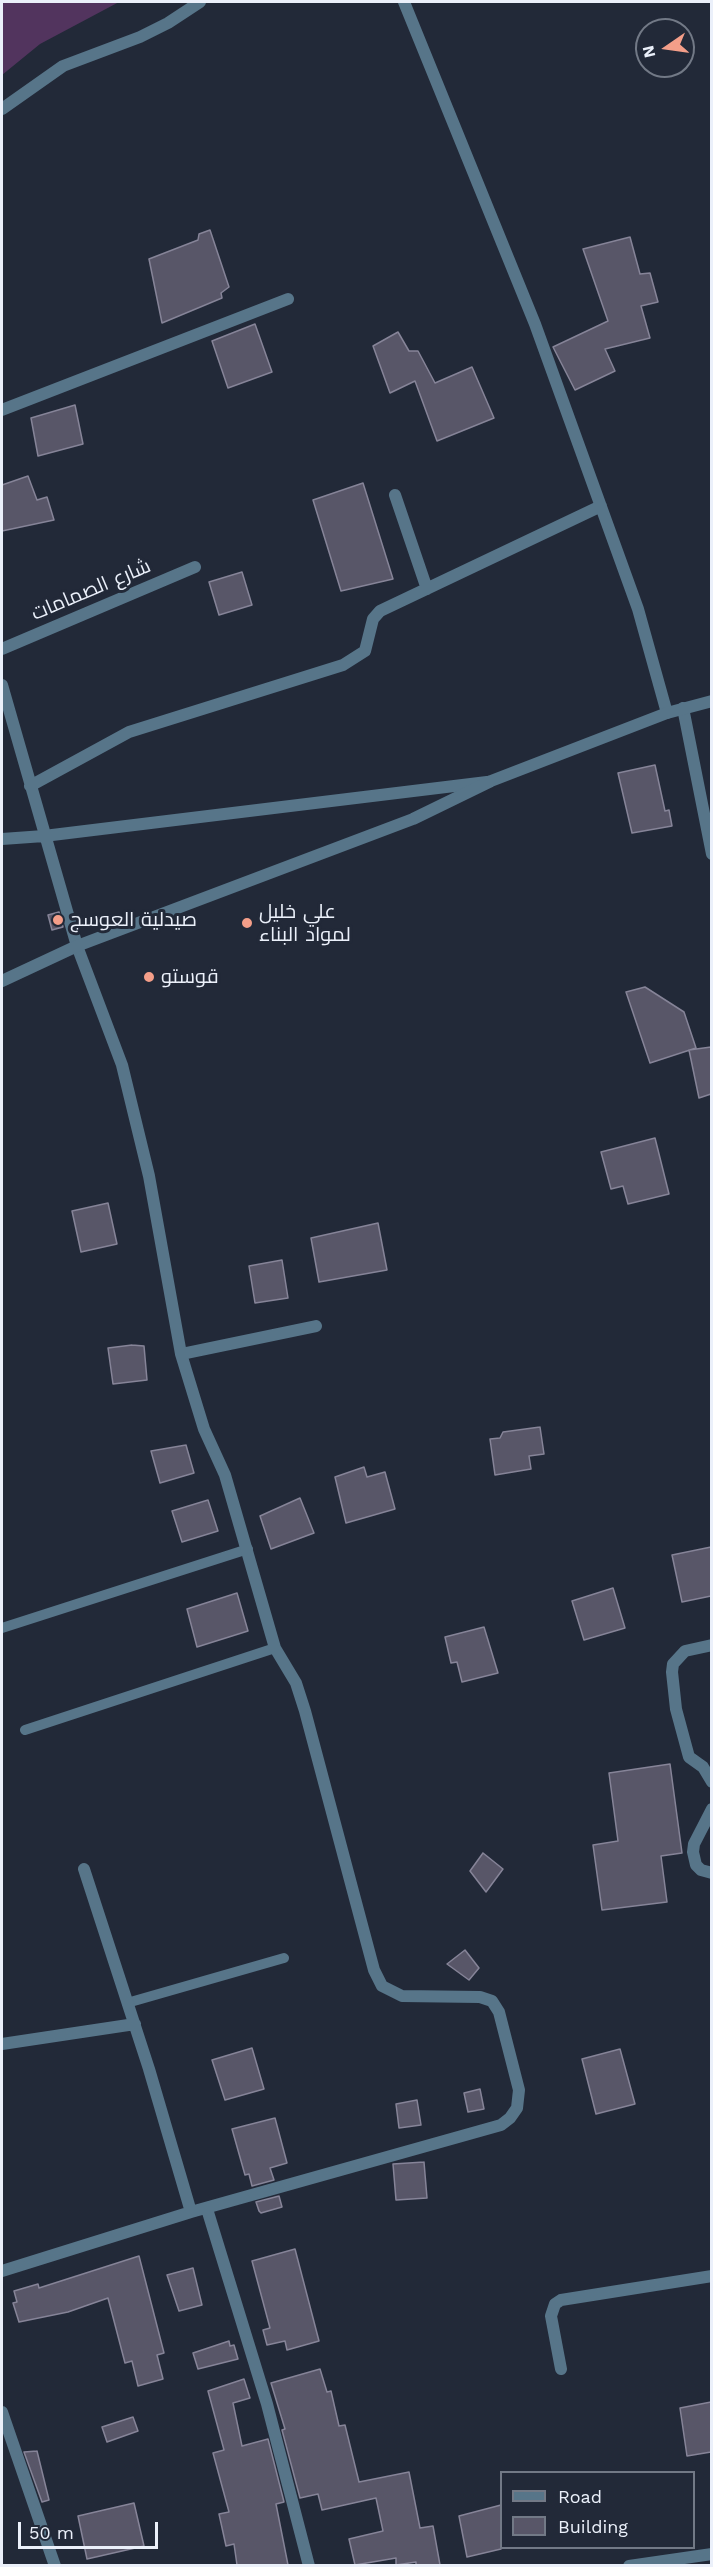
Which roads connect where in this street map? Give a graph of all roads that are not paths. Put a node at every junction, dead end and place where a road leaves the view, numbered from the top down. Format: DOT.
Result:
graph roads {
  1 [pos="200,2"];
  2 [pos="404,2"];
  3 [pos="2,109"];
  4 [pos="288,299"];
  5 [pos="2,410"];
  6 [pos="395,495"];
  7 [pos="601,506"];
  8 [pos="195,567"];
  9 [pos="427,589"];
  10 [pos="2,649"];
  11 [pos="2,685"];
  12 [pos="711,701"];
  13 [pos="682,708"];
  14 [pos="667,713"];
  15 [pos="491,782"];
  16 [pos="30,786"];
  17 [pos="44,836"];
  18 [pos="2,839"];
  19 [pos="711,854"];
  20 [pos="77,946"];
  21 [pos="2,981"];
  22 [pos="316,1326"];
  23 [pos="181,1354"];
  24 [pos="248,1549"];
  25 [pos="2,1628"];
  26 [pos="711,1646"];
  27 [pos="275,1648"];
  28 [pos="25,1730"];
  29 [pos="711,1782"];
  30 [pos="711,1809"];
  31 [pos="84,1869"];
  32 [pos="711,1874"];
  33 [pos="284,1958"];
  34 [pos="128,2003"];
  35 [pos="135,2024"];
  36 [pos="2,2044"];
  37 [pos="207,2209"];
  38 [pos="191,2212"];
  39 [pos="2,2271"];
  40 [pos="711,2276"];
  41 [pos="561,2369"];
  42 [pos="2,2412"];
  43 [pos="711,2554"];
  44 [pos="56,2565"];
  45 [pos="309,2565"];
  46 [pos="629,2565"];
  1 -- 3 [label="street"];
  2 -- 7 [label="street"];
  4 -- 5 [label="street"];
  6 -- 9 [label="street"];
  7 -- 9 [label="street"];
  7 -- 14 [label="street"];
  8 -- 10 [label="street, شارع الصمامات"];
  9 -- 16 [label="street"];
  11 -- 16 [label="street"];
  12 -- 13 [label="street"];
  13 -- 14 [label="street"];
  13 -- 19 [label="street"];
  14 -- 15 [label="street"];
  15 -- 17 [label="street"];
  15 -- 20 [label="street"];
  16 -- 17 [label="street"];
  17 -- 18 [label="street"];
  17 -- 20 [label="street"];
  20 -- 21 [label="street"];
  20 -- 23 [label="street"];
  22 -- 23 [label="street"];
  23 -- 24 [label="street"];
  24 -- 25 [label="lane"];
  24 -- 27 [label="street"];
  26 -- 29 [label="street"];
  27 -- 28 [label="lane"];
  27 -- 37 [label="street"];
  30 -- 32 [label="street"];
  31 -- 34 [label="street"];
  33 -- 34 [label="lane"];
  34 -- 35 [label="street"];
  35 -- 36 [label="street"];
  35 -- 38 [label="street"];
  37 -- 38 [label="street"];
  37 -- 45 [label="street"];
  38 -- 39 [label="street"];
  40 -- 41 [label="street"];
  42 -- 44 [label="street"];
  43 -- 46 [label="street"];
}
